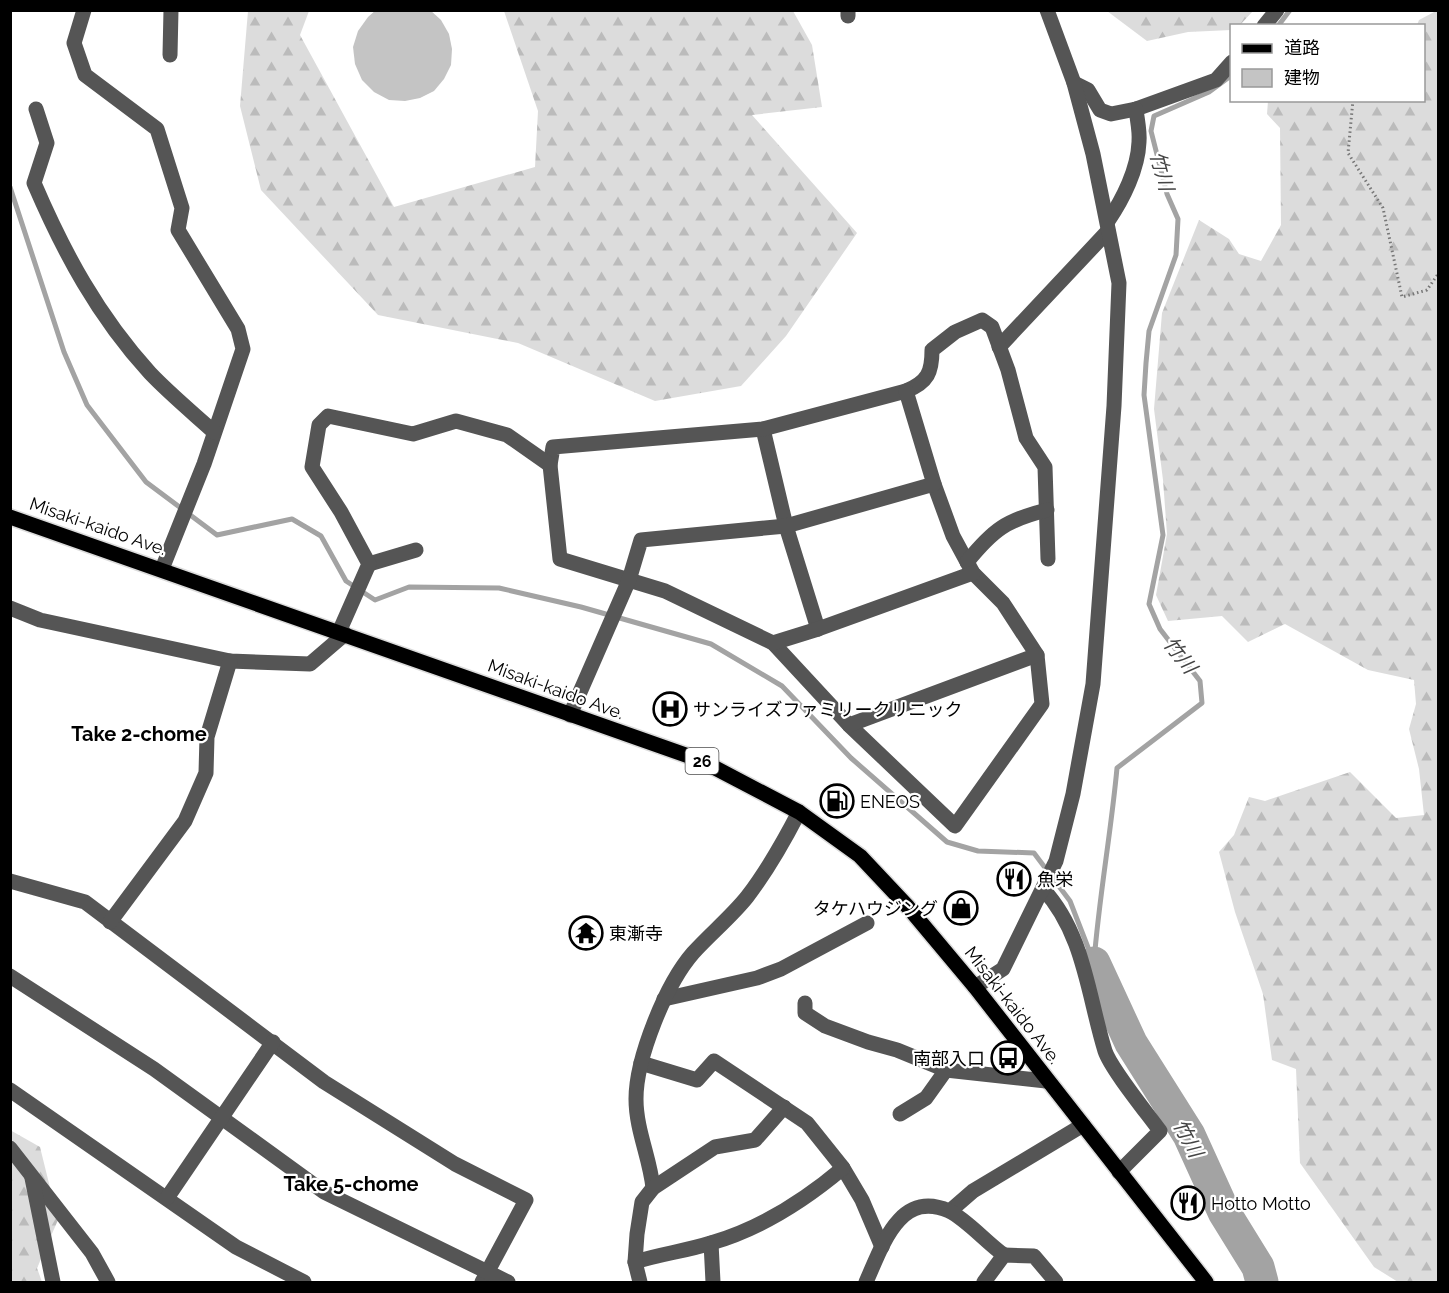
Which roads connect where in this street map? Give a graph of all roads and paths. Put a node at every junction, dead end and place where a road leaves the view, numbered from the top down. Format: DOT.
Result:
graph roads {
  1 [pos="84,10"];
  2 [pos="171,10"];
  3 [pos="1047,10"];
  4 [pos="1277,10"];
  5 [pos="1266,24"];
  6 [pos="170,55"];
  7 [pos="1230,64"];
  8 [pos="1074,83"];
  9 [pos="1353,102"];
  10 [pos="36,109"];
  11 [pos="1136,109"];
  12 [pos="1108,226"];
  13 [pos="1438,274"];
  14 [pos="999,347"];
  15 [pos="906,391"];
  16 [pos="763,429"];
  17 [pos="214,432"];
  18 [pos="550,465"];
  19 [pos="934,484"];
  20 [pos="1047,510"];
  21 [pos="10,517"];
  22 [pos="786,526"];
  23 [pos="416,550"];
  24 [pos="1048,559"];
  25 [pos="369,564"];
  26 [pos="970,568"];
  27 [pos="162,569"];
  28 [pos="629,580"];
  29 [pos="10,608"];
  30 [pos="818,629"];
  31 [pos="342,633"];
  32 [pos="773,643"];
  33 [pos="1037,655"];
  34 [pos="230,661"];
  35 [pos="570,715"];
  36 [pos="849,724"];
  37 [pos="799,812"];
  38 [pos="10,881"];
  39 [pos="1043,889"];
  40 [pos="110,922"];
  41 [pos="867,923"];
  42 [pos="10,976"];
  43 [pos="975,987"];
  44 [pos="664,999"];
  45 [pos="805,1003"];
  46 [pos="273,1042"];
  47 [pos="641,1063"];
  48 [pos="946,1070"];
  49 [pos="1046,1080"];
  50 [pos="10,1090"];
  51 [pos="784,1107"];
  52 [pos="900,1114"];
  53 [pos="224,1118"];
  54 [pos="1083,1125"];
  55 [pos="10,1148"];
  56 [pos="843,1168"];
  57 [pos="1119,1172"];
  58 [pos="31,1175"];
  59 [pos="653,1188"];
  60 [pos="167,1198"];
  61 [pos="950,1211"];
  62 [pos="711,1243"];
  63 [pos="882,1247"];
  64 [pos="1004,1255"];
  65 [pos="635,1262"];
  66 [pos="484,1278"];
  67 [pos="53,1282"];
  68 [pos="108,1282"];
  69 [pos="304,1282"];
  70 [pos="508,1282"];
  71 [pos="640,1282"];
  72 [pos="713,1282"];
  73 [pos="866,1282"];
  74 [pos="984,1282"];
  75 [pos="1056,1282"];
  76 [pos="1206,1282"];
  1 -- 17 [label="street"];
  2 -- 6 [label="street"];
  3 -- 8 [label="street"];
  4 -- 5 [label="street"];
  7 -- 11 [label="street"];
  8 -- 11 [label="street"];
  8 -- 12 [label="street"];
  9 -- 13 [label="path"];
  10 -- 17 [label="street"];
  11 -- 12 [label="street"];
  12 -- 14 [label="street"];
  12 -- 39 [label="street"];
  14 -- 15 [label="street"];
  14 -- 20 [label="street"];
  15 -- 16 [label="street"];
  15 -- 19 [label="street"];
  16 -- 18 [label="street"];
  16 -- 22 [label="street"];
  17 -- 27 [label="street"];
  18 -- 25 [label="street"];
  18 -- 28 [label="street"];
  19 -- 22 [label="street"];
  19 -- 26 [label="street"];
  20 -- 24 [label="street"];
  20 -- 26 [label="street"];
  21 -- 27 [label="main road, Misaki-kaido Ave. / 26"];
  22 -- 28 [label="street"];
  22 -- 30 [label="street"];
  23 -- 25 [label="street"];
  25 -- 31 [label="street"];
  26 -- 30 [label="street"];
  26 -- 33 [label="street"];
  27 -- 31 [label="main road, Misaki-kaido Ave. / 26"];
  28 -- 32 [label="street"];
  28 -- 35 [label="street"];
  29 -- 34 [label="street"];
  30 -- 32 [label="street"];
  31 -- 34 [label="street"];
  31 -- 35 [label="main road, Misaki-kaido Ave. / 26"];
  32 -- 36 [label="street"];
  33 -- 36 [label="street"];
  33 -- 36 [label="street"];
  34 -- 40 [label="street"];
  35 -- 37 [label="main road, Misaki-kaido Ave. / 26"];
  37 -- 43 [label="main road, Misaki-kaido Ave. / 26"];
  37 -- 44 [label="street"];
  38 -- 40 [label="street"];
  39 -- 43 [label="street"];
  39 -- 57 [label="street"];
  40 -- 46 [label="street"];
  41 -- 44 [label="street"];
  42 -- 53 [label="street"];
  43 -- 49 [label="main road, Misaki-kaido Ave. / 26"];
  44 -- 47 [label="street"];
  45 -- 48 [label="street"];
  46 -- 53 [label="street"];
  46 -- 66 [label="street"];
  47 -- 51 [label="street"];
  47 -- 59 [label="street"];
  48 -- 49 [label="street"];
  48 -- 52 [label="street"];
  49 -- 54 [label="main road, Misaki-kaido Ave. / 26"];
  50 -- 60 [label="street"];
  51 -- 56 [label="street"];
  51 -- 59 [label="street"];
  53 -- 60 [label="street"];
  53 -- 66 [label="street"];
  54 -- 57 [label="main road, Misaki-kaido Ave. / 26"];
  54 -- 61 [label="street"];
  55 -- 58 [label="street"];
  56 -- 62 [label="street"];
  56 -- 63 [label="street"];
  57 -- 76 [label="main road, Misaki-kaido Ave. / 26"];
  58 -- 67 [label="street"];
  58 -- 68 [label="street"];
  59 -- 65 [label="street"];
  60 -- 69 [label="street"];
  61 -- 63 [label="street"];
  61 -- 64 [label="street"];
  62 -- 65 [label="street"];
  62 -- 72 [label="street"];
  63 -- 73 [label="street"];
  64 -- 74 [label="street"];
  64 -- 75 [label="street"];
  65 -- 71 [label="street"];
  66 -- 70 [label="street"];
}
